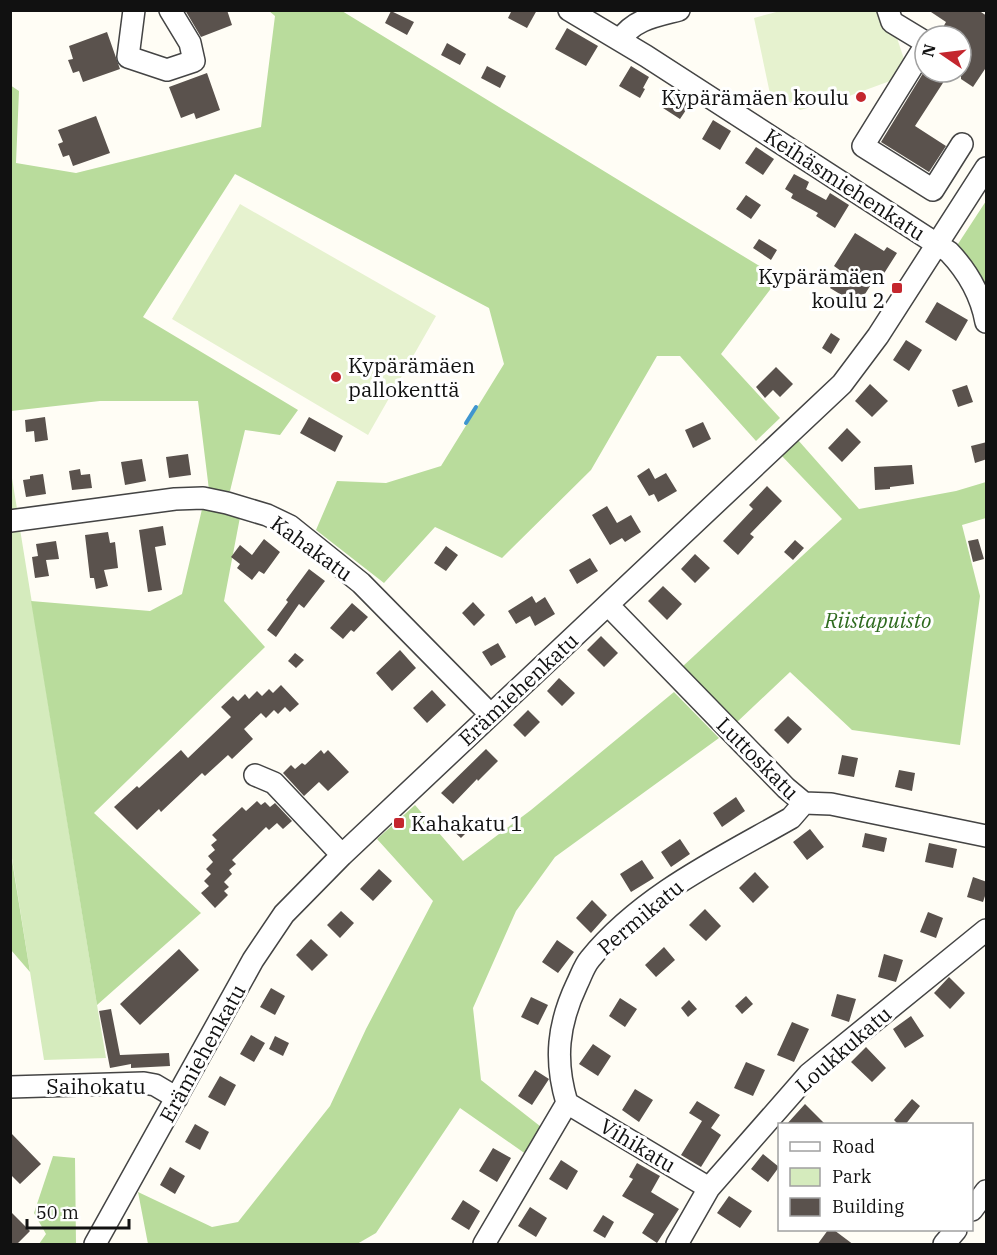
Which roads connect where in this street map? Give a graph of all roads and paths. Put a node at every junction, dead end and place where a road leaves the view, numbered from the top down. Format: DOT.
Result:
graph roads {
  1 [pos="134,10"];
  2 [pos="170,10"];
  3 [pos="569,10"];
  4 [pos="679,10"];
  5 [pos="888,10"];
  6 [pos="913,36"];
  7 [pos="620,40"];
  8 [pos="913,64"];
  9 [pos="962,144"];
  10 [pos="984,178"];
  11 [pos="938,244"];
  12 [pos="986,315"];
  13 [pos="10,521"];
  14 [pos="608,605"];
  15 [pos="490,714"];
  16 [pos="255,775"];
  17 [pos="804,803"];
  18 [pos="987,836"];
  19 [pos="342,855"];
  20 [pos="987,930"];
  21 [pos="10,1087"];
  22 [pos="177,1098"];
  23 [pos="567,1103"];
  24 [pos="709,1188"];
  25 [pos="987,1191"];
  26 [pos="973,1209"];
  27 [pos="955,1231"];
  28 [pos="95,1245"];
  29 [pos="484,1245"];
  30 [pos="677,1245"];
  31 [pos="944,1245"];
  1 -- 2 [label="street"];
  3 -- 7 [label="street, Keihäsmiehenkatu"];
  4 -- 7 [label="street"];
  5 -- 6 [label="street"];
  7 -- 11 [label="street, Keihäsmiehenkatu"];
  8 -- 9 [label="street"];
  10 -- 11 [label="street, Erämiehenkatu"];
  11 -- 12 [label="street"];
  11 -- 14 [label="street, Erämiehenkatu"];
  13 -- 15 [label="street, Kahakatu"];
  14 -- 15 [label="street, Erämiehenkatu"];
  14 -- 17 [label="street, Luttoskatu"];
  15 -- 19 [label="street, Erämiehenkatu"];
  16 -- 19 [label="street"];
  17 -- 18 [label="street, Luttoskatu"];
  17 -- 23 [label="street, Permikatu"];
  19 -- 22 [label="street, Erämiehenkatu"];
  20 -- 24 [label="street, Loukkukatu"];
  21 -- 22 [label="street, Saihokatu"];
  22 -- 28 [label="street, Erämiehenkatu"];
  23 -- 24 [label="street, Vihikatu"];
  23 -- 29 [label="street"];
  24 -- 30 [label="street, Loukkukatu"];
  25 -- 26 [label="street"];
  27 -- 31 [label="street"];
}
